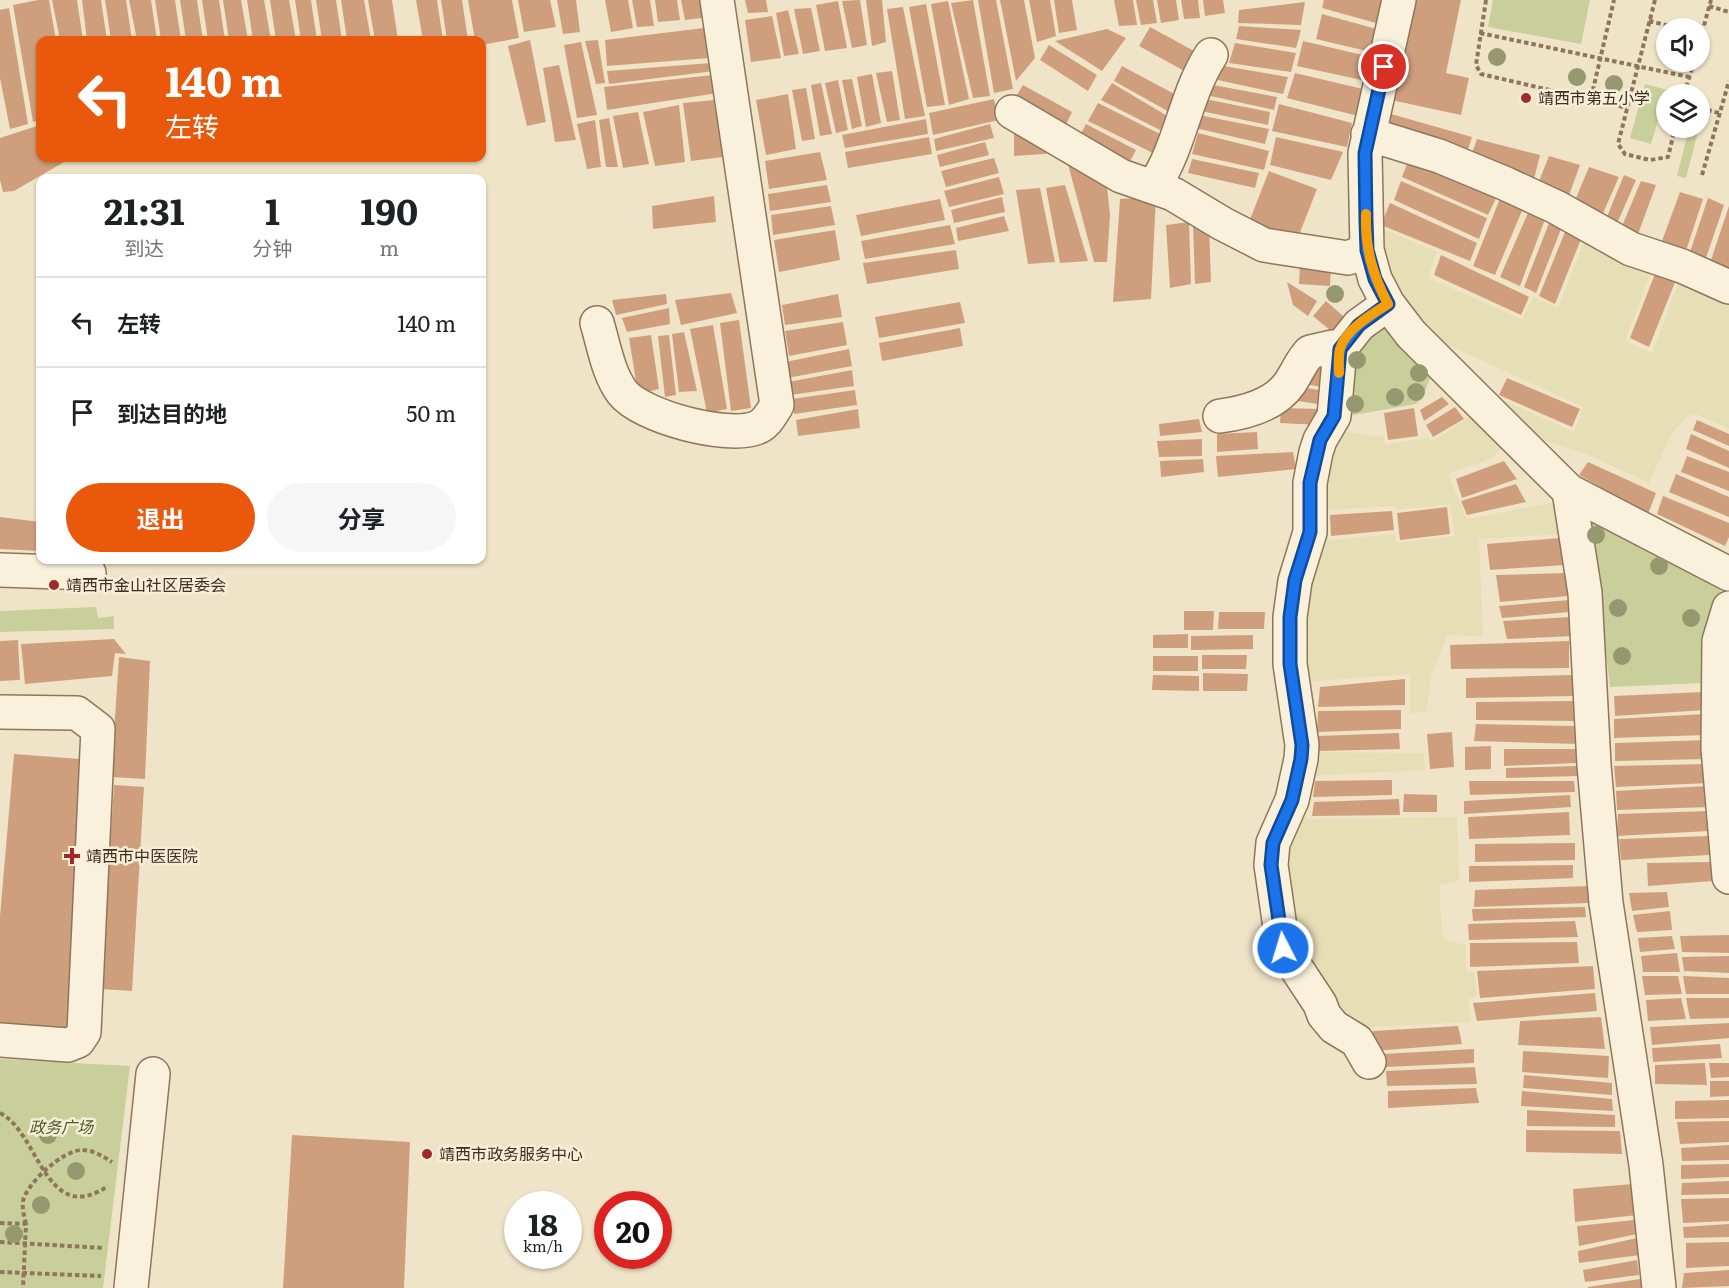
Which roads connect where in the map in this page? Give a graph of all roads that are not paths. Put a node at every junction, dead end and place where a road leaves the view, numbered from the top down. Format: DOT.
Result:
graph roads {
  1 [pos="717,0"];
  2 [pos="1399,0"];
  3 [pos="1211,55"];
  4 [pos="1012,112"];
  5 [pos="1368,134"];
  6 [pos="1154,186"];
  7 [pos="1367,250"];
  8 [pos="1729,287"];
  9 [pos="1388,304"];
  10 [pos="597,323"];
  11 [pos="1340,349"];
  12 [pos="1220,416"];
  13 [pos="1569,491"];
  14 [pos="0,570"];
  15 [pos="89,573"];
  16 [pos="1729,574"];
  17 [pos="1729,608"];
  18 [pos="0,712"];
  19 [pos="1729,877"];
  20 [pos="0,1040"];
  21 [pos="1369,1062"];
  22 [pos="153,1074"];
  23 [pos="132,1272"];
  24 [pos="1659,1288"];
  1 -- 10 [label="street"];
  2 -- 5 [label="street"];
  3 -- 6 [label="street"];
  4 -- 6 [label="street"];
  5 -- 7 [label="street"];
  5 -- 8 [label="street"];
  6 -- 7 [label="street"];
  7 -- 9 [label="street"];
  9 -- 11 [label="street"];
  9 -- 13 [label="street"];
  11 -- 12 [label="street"];
  11 -- 21 [label="street"];
  13 -- 16 [label="street"];
  13 -- 24 [label="street"];
  14 -- 15 [label="street"];
  17 -- 19 [label="street"];
  18 -- 20 [label="street"];
  22 -- 23 [label="street"];
}
